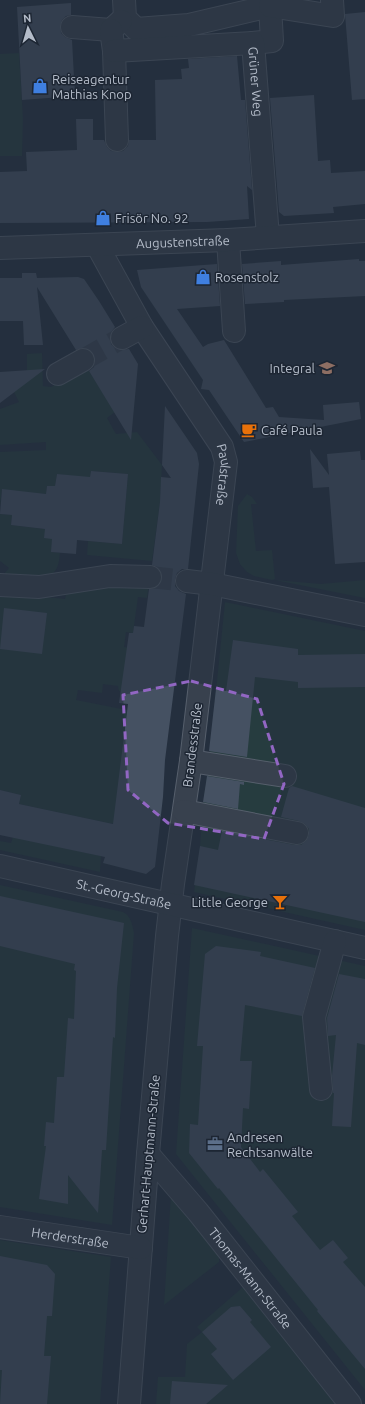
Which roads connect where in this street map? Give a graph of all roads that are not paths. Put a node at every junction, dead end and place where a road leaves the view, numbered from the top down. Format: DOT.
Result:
graph roads {
  1 [pos="332,0"];
  2 [pos="270,6"];
  3 [pos="120,16"];
  4 [pos="72,27"];
  5 [pos="254,42"];
  6 [pos="114,51"];
  7 [pos="117,140"];
  8 [pos="365,231"];
  9 [pos="268,237"];
  10 [pos="228,240"];
  11 [pos="97,246"];
  12 [pos="0,248"];
  13 [pos="142,327"];
  14 [pos="234,331"];
  15 [pos="122,338"];
  16 [pos="83,360"];
  17 [pos="58,374"];
  18 [pos="150,576"];
  19 [pos="187,582"];
  20 [pos="212,584"];
  21 [pos="0,585"];
  22 [pos="365,615"];
  23 [pos="191,761"];
  24 [pos="285,776"];
  25 [pos="184,811"];
  26 [pos="298,833"];
  27 [pos="0,866"];
  28 [pos="171,905"];
  29 [pos="335,941"];
  30 [pos="365,948"];
  31 [pos="321,1089"];
  32 [pos="148,1154"];
  33 [pos="0,1228"];
  34 [pos="141,1248"];
  35 [pos="128,1404"];
  36 [pos="350,1404"];
  1 -- 2 [label="street"];
  2 -- 3 [label="street"];
  2 -- 5 [label="street"];
  3 -- 4 [label="street"];
  3 -- 6 [label="street"];
  5 -- 6 [label="street, Grüner Weg"];
  5 -- 9 [label="street, Grüner Weg"];
  6 -- 7 [label="street"];
  8 -- 9 [label="street, Augustenstraße"];
  9 -- 10 [label="street, Augustenstraße"];
  10 -- 11 [label="street, Augustenstraße"];
  10 -- 14 [label="street"];
  11 -- 12 [label="street, Augustenstraße"];
  11 -- 13 [label="street, Paulstraße"];
  13 -- 15 [label="street"];
  13 -- 20 [label="street, Paulstraße"];
  16 -- 17 [label="street"];
  18 -- 21 [label="street"];
  19 -- 20 [label="street"];
  20 -- 22 [label="street"];
  20 -- 23 [label="street, Brandesstraße"];
  23 -- 24 [label="street"];
  23 -- 25 [label="street, Brandesstraße"];
  25 -- 26 [label="street"];
  25 -- 28 [label="street, Brandesstraße"];
  27 -- 28 [label="street, St.-Georg-Straße"];
  28 -- 29 [label="street, St.-Georg-Straße"];
  28 -- 32 [label="street, Gerhart-Hauptmann-Straße"];
  29 -- 30 [label="street, St.-Georg-Straße"];
  29 -- 31 [label="street"];
  32 -- 34 [label="street, Gerhart-Hauptmann-Straße"];
  32 -- 36 [label="street, Thomas-Mann-Straße"];
  33 -- 34 [label="street, Herderstraße"];
  34 -- 35 [label="street, Gerhart-Hauptmann-Straße"];
}
